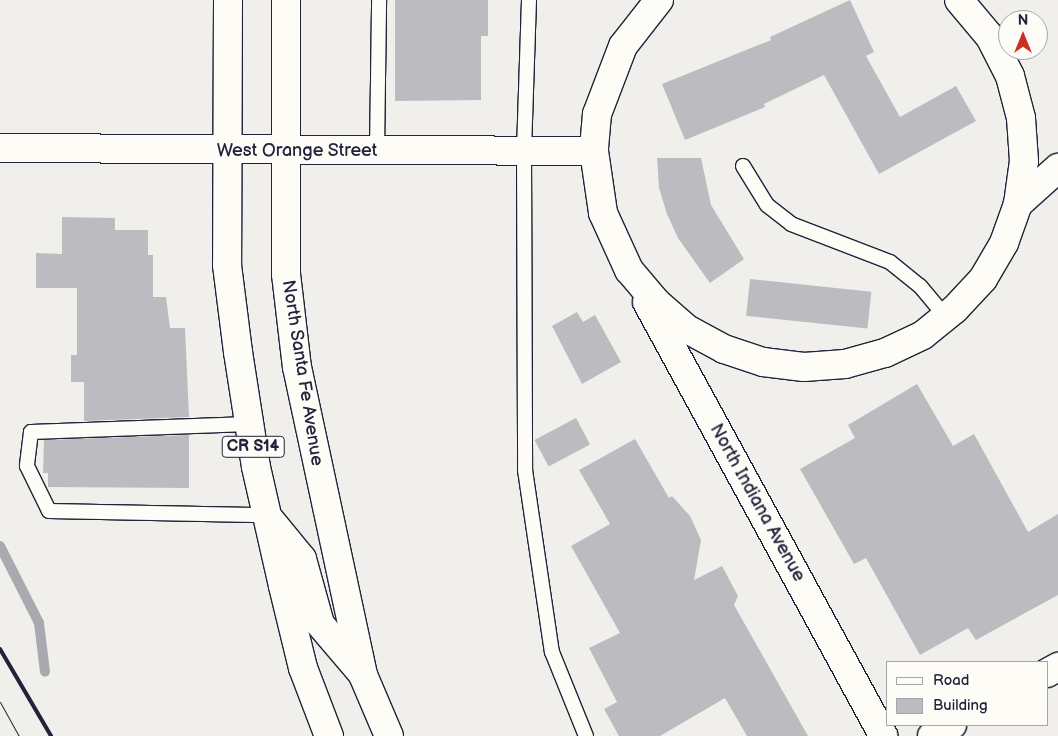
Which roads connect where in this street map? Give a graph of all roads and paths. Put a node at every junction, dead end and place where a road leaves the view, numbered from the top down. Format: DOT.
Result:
graph roads {
  1 [pos="228,0"];
  2 [pos="286,0"];
  3 [pos="379,0"];
  4 [pos="529,0"];
  5 [pos="660,0"];
  6 [pos="959,0"];
  7 [pos="0,148"];
  8 [pos="227,150"];
  9 [pos="287,151"];
  10 [pos="377,151"];
  11 [pos="524,151"];
  12 [pos="594,151"];
  13 [pos="743,166"];
  14 [pos="1058,168"];
  15 [pos="1018,204"];
  16 [pos="630,270"];
  17 [pos="946,317"];
  18 [pos="249,424"];
  19 [pos="267,515"];
  20 [pos="363,675"];
  21 [pos="950,726"];
  22 [pos="329,736"];
  23 [pos="389,736"];
  24 [pos="586,736"];
  25 [pos="884,736"];
  26 [pos="932,736"];
  1 -- 8 [label="street, CR S14"];
  2 -- 9 [label="street, North Santa Fe Avenue / CR S14"];
  3 -- 10 [label="lane"];
  4 -- 11 [label="lane"];
  5 -- 12 [label="street"];
  6 -- 15 [label="street"];
  7 -- 8 [label="street, West Orange Street"];
  8 -- 9 [label="street, West Orange Street"];
  8 -- 18 [label="street, CR S14"];
  9 -- 10 [label="street, West Orange Street"];
  9 -- 20 [label="street, North Santa Fe Avenue / CR S14"];
  10 -- 11 [label="street, West Orange Street"];
  11 -- 12 [label="street, West Orange Street"];
  11 -- 24 [label="lane"];
  12 -- 16 [label="street"];
  13 -- 17 [label="lane"];
  14 -- 15 [label="street"];
  15 -- 17 [label="street"];
  16 -- 17 [label="street"];
  16 -- 25 [label="street, North Indiana Avenue"];
  18 -- 19 [label="street, CR S14"];
  18 -- 19 [label="lane"];
  19 -- 20 [label="street"];
  19 -- 22 [label="street, CR S14"];
  20 -- 23 [label="street, North Santa Fe Avenue / CR S14"];
  21 -- 26 [label="street"];
}
